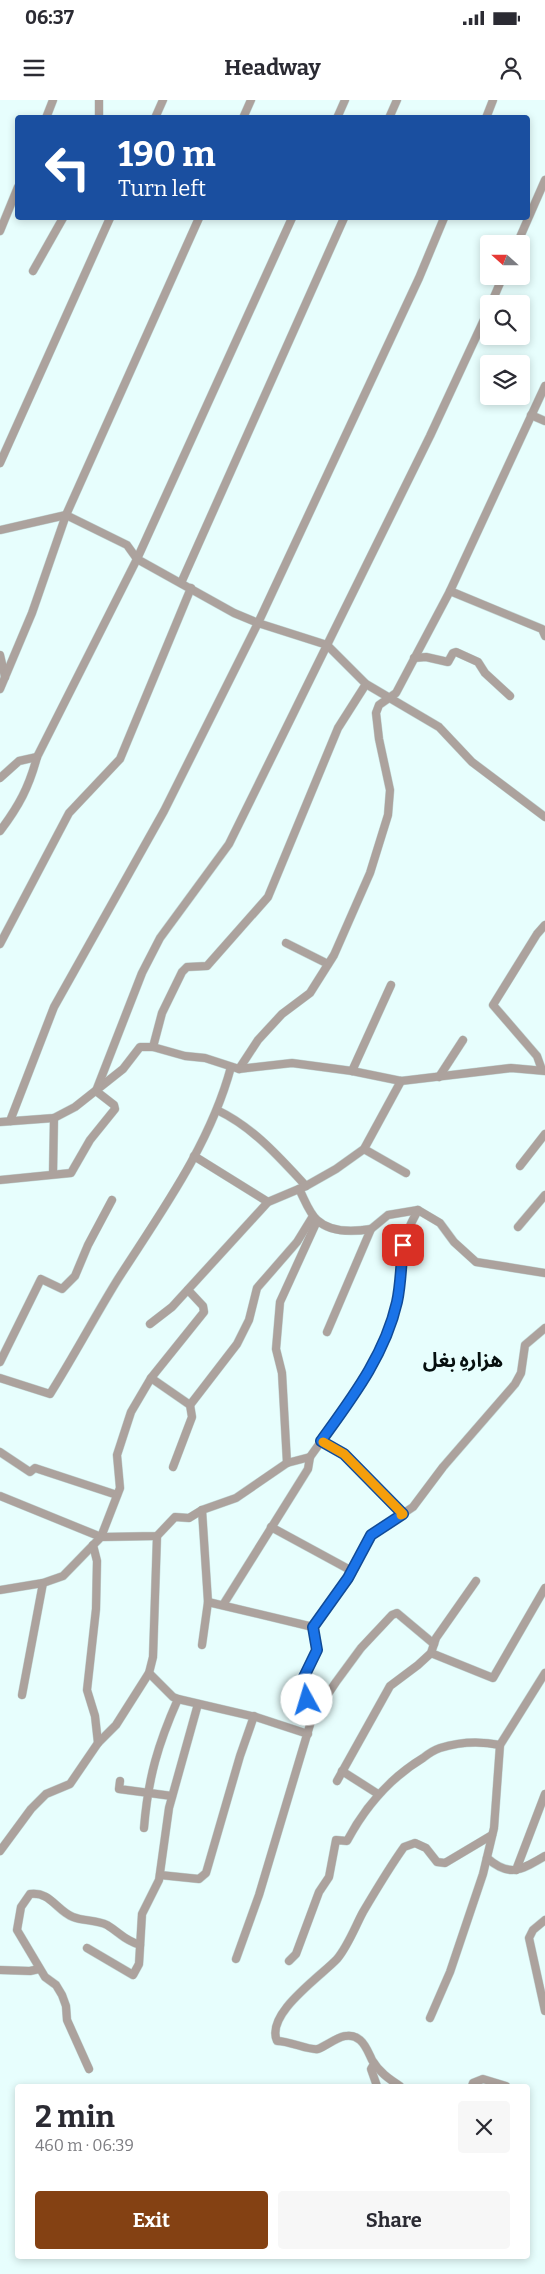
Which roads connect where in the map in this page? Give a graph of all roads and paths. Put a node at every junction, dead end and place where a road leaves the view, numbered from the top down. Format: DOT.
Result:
graph roads {
  1 [pos="53,100"];
  2 [pos="99,100"];
  3 [pos="163,100"];
  4 [pos="251,100"];
  5 [pos="345,100"];
  6 [pos="397,100"];
  7 [pos="493,100"];
  8 [pos="47,115"];
  9 [pos="99,115"];
  10 [pos="156,115"];
  11 [pos="244,115"];
  12 [pos="338,115"];
  13 [pos="390,115"];
  14 [pos="487,115"];
  15 [pos="545,180"];
  16 [pos="15,194"];
  17 [pos="530,214"];
  18 [pos="61,220"];
  19 [pos="109,220"];
  20 [pos="198,220"];
  21 [pos="291,220"];
  22 [pos="343,220"];
  23 [pos="443,220"];
  24 [pos="528,220"];
  25 [pos="0,231"];
  26 [pos="521,235"];
  27 [pos="33,271"];
  28 [pos="480,328"];
  29 [pos="545,386"];
  30 [pos="532,415"];
  31 [pos="545,421"];
  32 [pos="0,463"];
  33 [pos="66,515"];
  34 [pos="0,530"];
  35 [pos="137,559"];
  36 [pos="181,583"];
  37 [pos="191,588"];
  38 [pos="450,590"];
  39 [pos="258,623"];
  40 [pos="544,629"];
  41 [pos="326,645"];
  42 [pos="0,655"];
  43 [pos="414,658"];
  44 [pos="5,677"];
  45 [pos="366,684"];
  46 [pos="0,689"];
  47 [pos="510,696"];
  48 [pos="389,698"];
  49 [pos="37,757"];
  50 [pos="1,774"];
  51 [pos="545,817"];
  52 [pos="0,830"];
  53 [pos="545,926"];
  54 [pos="286,943"];
  55 [pos="0,944"];
  56 [pos="328,964"];
  57 [pos="391,985"];
  58 [pos="463,1040"];
  59 [pos="152,1047"];
  60 [pos="231,1067"];
  61 [pos="239,1070"];
  62 [pos="352,1071"];
  63 [pos="544,1071"];
  64 [pos="439,1077"];
  65 [pos="401,1081"];
  66 [pos="96,1092"];
  67 [pos="217,1110"];
  68 [pos="54,1118"];
  69 [pos="10,1121"];
  70 [pos="0,1122"];
  71 [pos="545,1134"];
  72 [pos="364,1149"];
  73 [pos="194,1156"];
  74 [pos="520,1166"];
  75 [pos="406,1173"];
  76 [pos="53,1174"];
  77 [pos="0,1180"];
  78 [pos="302,1188"];
  79 [pos="545,1195"];
  80 [pos="112,1200"];
  81 [pos="268,1202"];
  82 [pos="418,1210"];
  83 [pos="315,1218"];
  84 [pos="518,1227"];
  85 [pos="371,1229"];
  86 [pos="545,1274"];
  87 [pos="188,1290"];
  88 [pos="150,1324"];
  89 [pos="545,1328"];
  90 [pos="327,1332"];
  91 [pos="0,1362"];
  92 [pos="0,1378"];
  93 [pos="151,1378"];
  94 [pos="190,1405"];
  95 [pos="321,1441"];
  96 [pos="0,1452"];
  97 [pos="310,1457"];
  98 [pos="287,1463"];
  99 [pos="173,1467"];
  100 [pos="117,1495"];
  101 [pos="0,1496"];
  102 [pos="202,1510"];
  103 [pos="403,1514"];
  104 [pos="271,1527"];
  105 [pos="157,1536"];
  106 [pos="101,1537"];
  107 [pos="94,1545"];
  108 [pos="352,1571"];
  109 [pos="476,1581"];
  110 [pos="43,1583"];
  111 [pos="545,1588"];
  112 [pos="0,1590"];
  113 [pos="208,1602"];
  114 [pos="223,1605"];
  115 [pos="313,1627"];
  116 [pos="434,1644"];
  117 [pos="202,1645"];
  118 [pos="431,1653"];
  119 [pos="149,1673"];
  120 [pos="545,1673"];
  121 [pos="22,1695"];
  122 [pos="178,1699"];
  123 [pos="198,1704"];
  124 [pos="254,1716"];
  125 [pos="312,1718"];
  126 [pos="308,1734"];
  127 [pos="98,1743"];
  128 [pos="500,1745"];
  129 [pos="342,1771"];
  130 [pos="120,1781"];
  131 [pos="337,1781"];
  132 [pos="147,1793"];
  133 [pos="378,1794"];
  134 [pos="545,1794"];
  135 [pos="172,1796"];
  136 [pos="144,1828"];
  137 [pos="492,1836"];
  138 [pos="0,1851"];
  139 [pos="545,1856"];
  140 [pos="487,1858"];
  141 [pos="516,1870"];
  142 [pos="160,1876"];
  143 [pos="545,1920"];
  144 [pos="140,1944"];
  145 [pos="88,1948"];
  146 [pos="236,1959"];
  147 [pos="289,1961"];
  148 [pos="40,1969"];
  149 [pos="0,1970"];
  150 [pos="545,2011"];
  151 [pos="430,2018"];
  152 [pos="374,2064"];
  153 [pos="89,2069"];
  154 [pos="376,2084"];
  155 [pos="397,2084"];
  156 [pos="473,2084"];
  157 [pos="499,2084"];
  1 -- 8 [label="street"];
  2 -- 9 [label="street"];
  3 -- 10 [label="street"];
  4 -- 11 [label="street"];
  5 -- 12 [label="street"];
  6 -- 13 [label="street"];
  7 -- 14 [label="street"];
  15 -- 17 [label="street"];
  16 -- 25 [label="street"];
  18 -- 27 [label="street"];
  19 -- 32 [label="street"];
  20 -- 33 [label="street"];
  21 -- 35 [label="street"];
  22 -- 36 [label="street"];
  23 -- 39 [label="street"];
  24 -- 26 [label="street"];
  28 -- 41 [label="street"];
  29 -- 30 [label="street"];
  30 -- 31 [label="street"];
  30 -- 38 [label="street"];
  33 -- 34 [label="street"];
  33 -- 35 [label="street"];
  33 -- 44 [label="street"];
  35 -- 36 [label="street"];
  35 -- 49 [label="street"];
  36 -- 37 [label="street"];
  37 -- 39 [label="street"];
  37 -- 55 [label="street"];
  38 -- 40 [label="street"];
  38 -- 43 [label="street"];
  39 -- 41 [label="street"];
  39 -- 69 [label="street"];
  41 -- 45 [label="street"];
  41 -- 66 [label="street"];
  42 -- 44 [label="street"];
  43 -- 47 [label="street"];
  43 -- 48 [label="street"];
  44 -- 46 [label="street"];
  45 -- 48 [label="street"];
  45 -- 59 [label="street"];
  48 -- 51 [label="street"];
  48 -- 56 [label="street"];
  49 -- 50 [label="street"];
  49 -- 52 [label="street"];
  53 -- 63 [label="street"];
  54 -- 56 [label="street"];
  56 -- 61 [label="street"];
  57 -- 62 [label="street"];
  58 -- 64 [label="street"];
  59 -- 60 [label="street"];
  59 -- 66 [label="street"];
  60 -- 61 [label="street"];
  60 -- 67 [label="street"];
  61 -- 62 [label="street"];
  62 -- 65 [label="street"];
  63 -- 64 [label="street"];
  64 -- 65 [label="street"];
  65 -- 72 [label="street"];
  66 -- 68 [label="street"];
  66 -- 76 [label="street"];
  67 -- 73 [label="street"];
  67 -- 78 [label="street"];
  68 -- 69 [label="street"];
  68 -- 76 [label="street"];
  69 -- 70 [label="street"];
  71 -- 74 [label="street"];
  72 -- 75 [label="street"];
  72 -- 78 [label="street"];
  73 -- 81 [label="street"];
  73 -- 92 [label="street"];
  76 -- 77 [label="street"];
  78 -- 81 [label="street"];
  78 -- 83 [label="street"];
  79 -- 84 [label="street"];
  80 -- 91 [label="street"];
  81 -- 87 [label="street"];
  82 -- 85 [label="street"];
  82 -- 86 [label="street"];
  82 -- 95 [label="street"];
  83 -- 85 [label="street"];
  83 -- 94 [label="street"];
  83 -- 98 [label="street"];
  85 -- 90 [label="street"];
  87 -- 88 [label="street"];
  87 -- 93 [label="street"];
  89 -- 103 [label="street"];
  93 -- 94 [label="street"];
  93 -- 100 [label="street"];
  94 -- 99 [label="street"];
  95 -- 97 [label="street"];
  95 -- 103 [label="street"];
  96 -- 100 [label="street"];
  97 -- 98 [label="street"];
  97 -- 104 [label="street"];
  98 -- 102 [label="street"];
  100 -- 106 [label="street"];
  101 -- 106 [label="street"];
  102 -- 105 [label="street"];
  102 -- 113 [label="street"];
  103 -- 108 [label="street"];
  104 -- 108 [label="street"];
  104 -- 114 [label="street"];
  105 -- 106 [label="street"];
  105 -- 119 [label="street"];
  106 -- 107 [label="street"];
  107 -- 110 [label="street"];
  107 -- 127 [label="street"];
  108 -- 115 [label="street"];
  109 -- 116 [label="street"];
  110 -- 112 [label="street"];
  110 -- 121 [label="street"];
  111 -- 118 [label="street"];
  113 -- 114 [label="street"];
  113 -- 117 [label="street"];
  114 -- 115 [label="street"];
  115 -- 125 [label="street"];
  116 -- 118 [label="street"];
  116 -- 125 [label="street"];
  118 -- 129 [label="street"];
  119 -- 122 [label="street"];
  119 -- 127 [label="street"];
  120 -- 128 [label="street"];
  122 -- 123 [label="street"];
  122 -- 132 [label="street"];
  123 -- 124 [label="street"];
  123 -- 135 [label="street"];
  124 -- 126 [label="street"];
  124 -- 142 [label="street"];
  125 -- 126 [label="street"];
  126 -- 146 [label="street"];
  127 -- 138 [label="street"];
  128 -- 133 [label="street"];
  128 -- 137 [label="street"];
  129 -- 131 [label="street"];
  129 -- 133 [label="street"];
  130 -- 132 [label="street"];
  132 -- 135 [label="street"];
  132 -- 136 [label="street"];
  133 -- 147 [label="street"];
  134 -- 141 [label="street"];
  135 -- 142 [label="street"];
  137 -- 140 [label="street"];
  137 -- 152 [label="street"];
  139 -- 141 [label="street"];
  140 -- 141 [label="street"];
  140 -- 151 [label="street"];
  142 -- 144 [label="street"];
  143 -- 150 [label="street"];
  144 -- 145 [label="street"];
  144 -- 148 [label="street"];
  148 -- 149 [label="street"];
  148 -- 153 [label="street"];
  152 -- 154 [label="street"];
  152 -- 155 [label="street"];
  156 -- 157 [label="street"];
}
